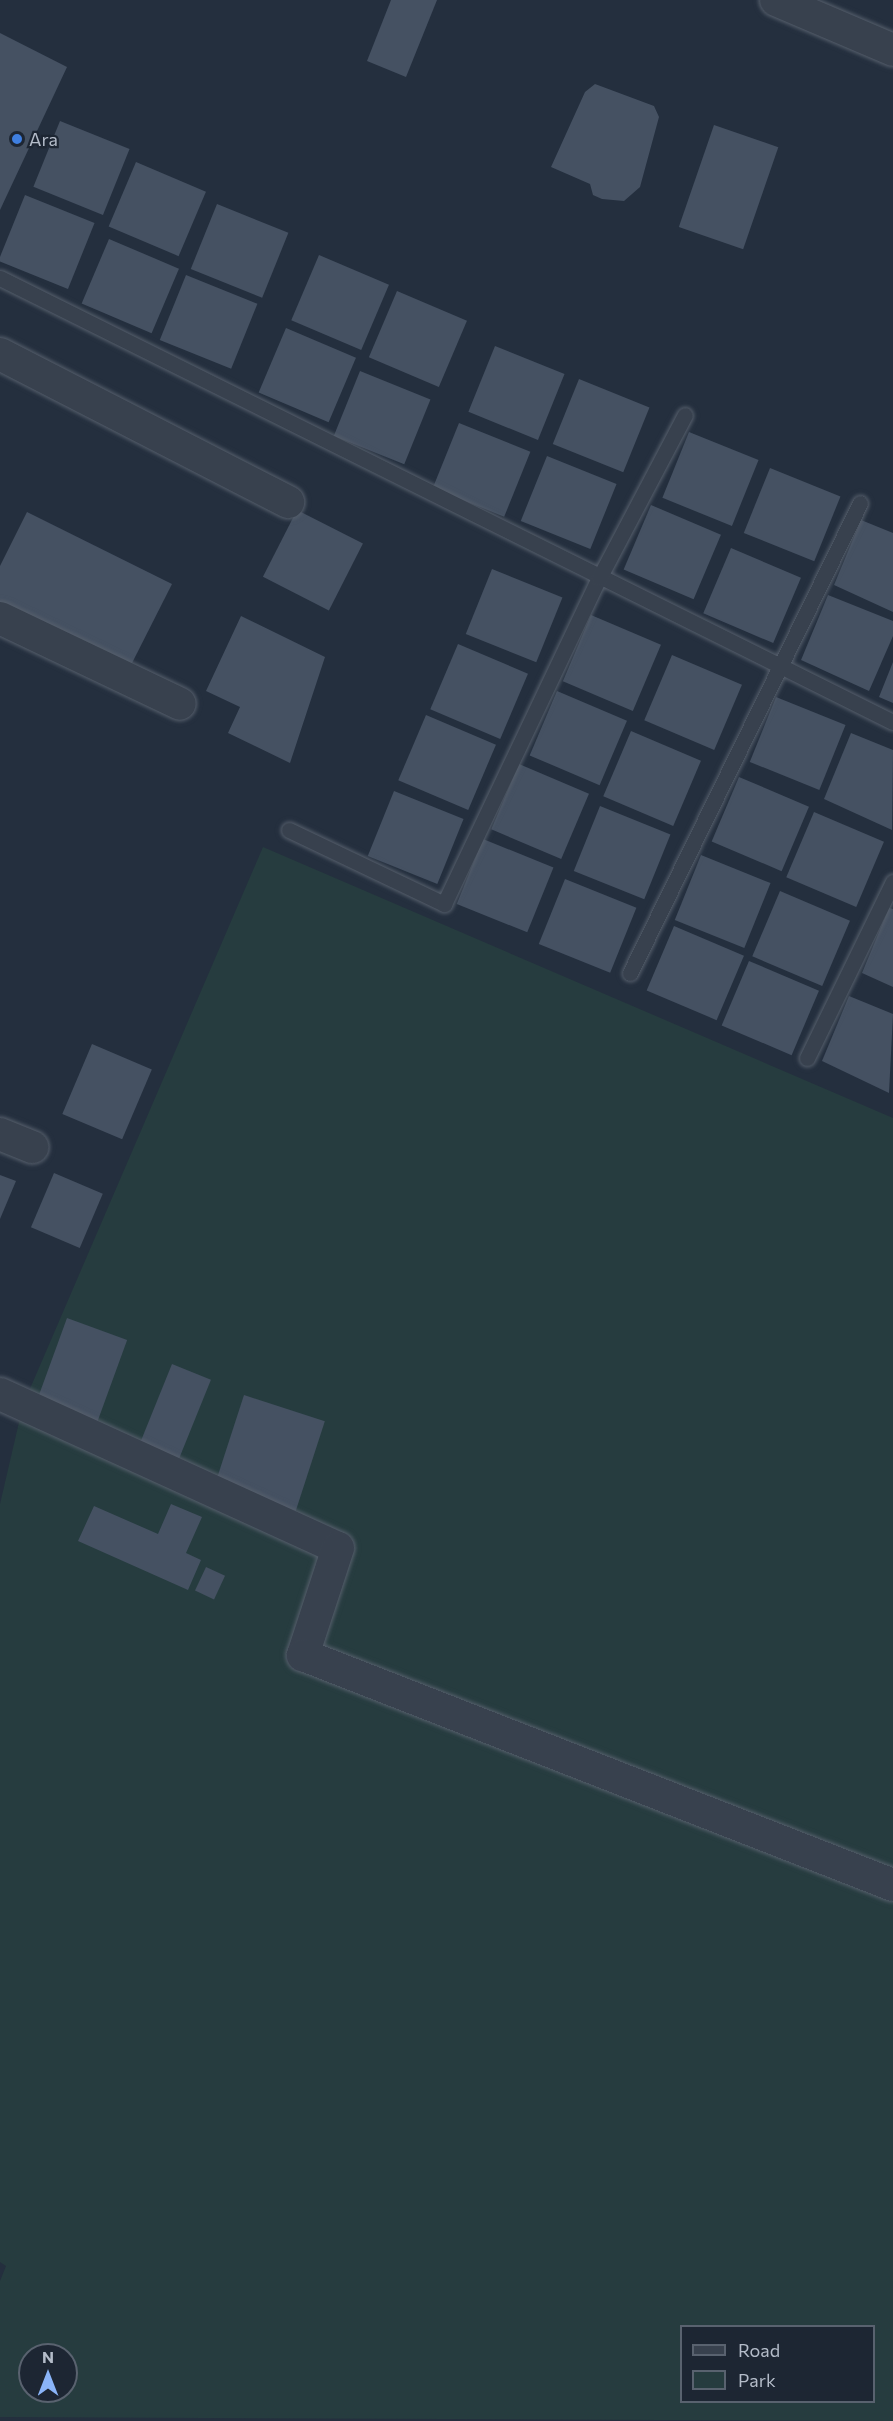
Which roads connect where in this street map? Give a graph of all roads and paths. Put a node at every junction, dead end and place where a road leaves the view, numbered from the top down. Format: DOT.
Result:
graph roads {
  1 [pos="776,0"];
  2 [pos="893,50"];
  3 [pos="0,278"];
  4 [pos="0,354"];
  5 [pos="685,415"];
  6 [pos="288,502"];
  7 [pos="860,503"];
  8 [pos="599,578"];
  9 [pos="0,618"];
  10 [pos="783,667"];
  11 [pos="180,704"];
  12 [pos="893,722"];
  13 [pos="289,830"];
  14 [pos="893,882"];
  15 [pos="630,973"];
  16 [pos="807,1058"];
  17 [pos="0,1134"];
  18 [pos="33,1147"];
  19 [pos="0,1394"];
  20 [pos="893,1885"];
  1 -- 2 [label="street"];
  3 -- 8 [label="lane"];
  4 -- 6 [label="street"];
  5 -- 8 [label="lane"];
  7 -- 10 [label="lane"];
  8 -- 10 [label="lane"];
  8 -- 13 [label="lane"];
  9 -- 11 [label="street"];
  10 -- 12 [label="lane"];
  10 -- 15 [label="lane"];
  14 -- 16 [label="lane"];
  17 -- 18 [label="street"];
  19 -- 20 [label="street"];
}
